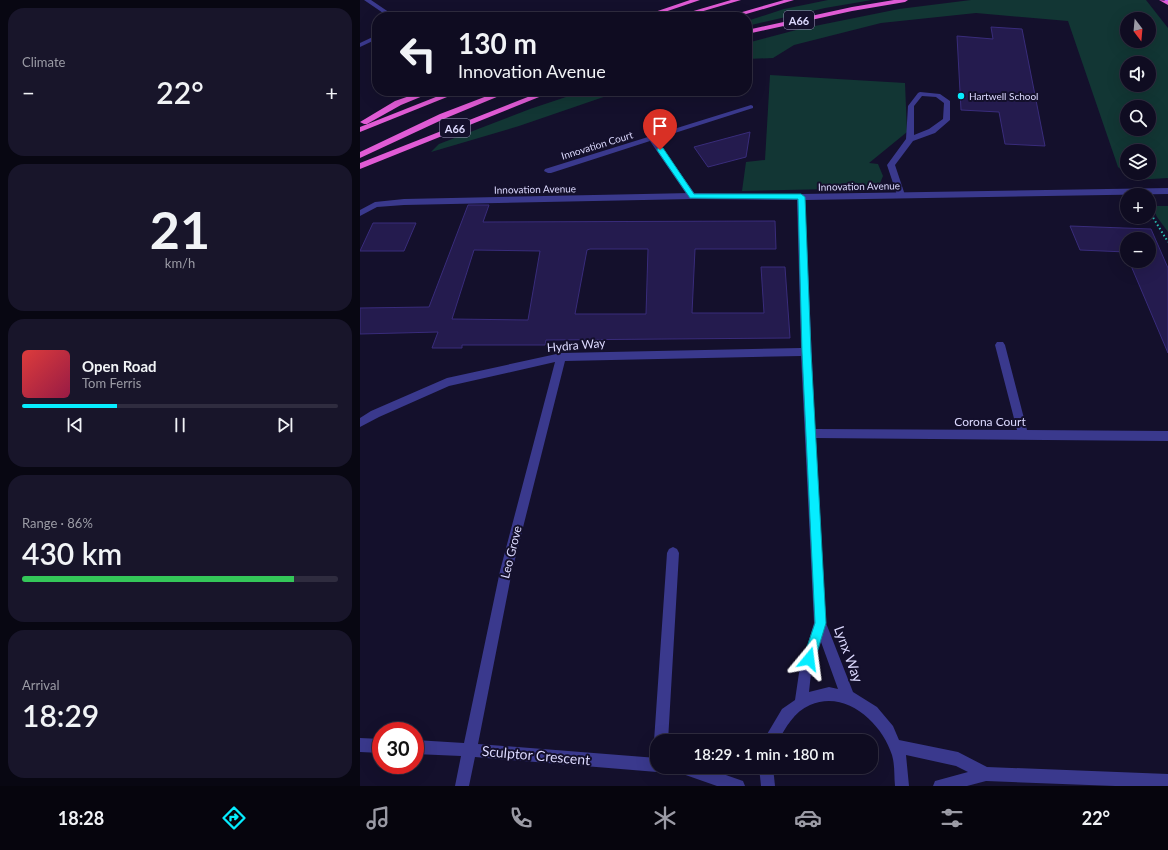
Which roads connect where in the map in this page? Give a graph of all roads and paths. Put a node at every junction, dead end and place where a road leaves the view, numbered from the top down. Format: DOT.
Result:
graph roads {
  1 [pos="367,0"];
  2 [pos="697,0"];
  3 [pos="738,0"];
  4 [pos="791,0"];
  5 [pos="906,0"];
  6 [pos="1162,0"];
  7 [pos="1168,1"];
  8 [pos="385,12"];
  9 [pos="659,12"];
  10 [pos="694,12"];
  11 [pos="747,12"];
  12 [pos="752,31"];
  13 [pos="372,39"];
  14 [pos="360,44"];
  15 [pos="418,96"];
  16 [pos="445,96"];
  17 [pos="494,96"];
  18 [pos="537,96"];
  19 [pos="750,107"];
  20 [pos="360,124"];
  21 [pos="360,130"];
  22 [pos="652,138"];
  23 [pos="910,139"];
  24 [pos="360,155"];
  25 [pos="360,166"];
  26 [pos="548,171"];
  27 [pos="1168,191"];
  28 [pos="901,195"];
  29 [pos="692,196"];
  30 [pos="801,197"];
  31 [pos="360,213"];
  32 [pos="1156,222"];
  33 [pos="1168,242"];
  34 [pos="1000,345"];
  35 [pos="806,352"];
  36 [pos="561,357"];
  37 [pos="360,423"];
  38 [pos="811,433"];
  39 [pos="1023,434"];
  40 [pos="1168,436"];
  41 [pos="673,553"];
  42 [pos="820,623"];
  43 [pos="848,697"];
  44 [pos="801,702"];
  45 [pos="661,734"];
  46 [pos="773,734"];
  47 [pos="360,745"];
  48 [pos="372,746"];
  49 [pos="897,746"];
  50 [pos="424,747"];
  51 [pos="471,750"];
  52 [pos="650,764"];
  53 [pos="703,774"];
  54 [pos="767,774"];
  55 [pos="986,774"];
  56 [pos="1168,781"];
  57 [pos="462,786"];
  58 [pos="738,786"];
  59 [pos="768,786"];
  60 [pos="902,786"];
  61 [pos="940,786"];
  1 -- 8 [label="street"];
  2 -- 9 [label="highway"];
  3 -- 10 [label="highway"];
  4 -- 11 [label="highway, A66"];
  5 -- 12 [label="highway, A66"];
  6 -- 7 [label="highway"];
  13 -- 14 [label="street"];
  15 -- 20 [label="highway"];
  16 -- 21 [label="highway"];
  17 -- 24 [label="highway, A66"];
  18 -- 25 [label="highway, A66"];
  19 -- 22 [label="street, Innovation Court"];
  22 -- 26 [label="street, Innovation Court"];
  22 -- 29 [label="street"];
  23 -- 23 [label="street"];
  23 -- 28 [label="street"];
  27 -- 28 [label="street, Innovation Avenue"];
  28 -- 30 [label="street, Innovation Avenue"];
  29 -- 30 [label="street, Innovation Avenue"];
  29 -- 31 [label="street, Innovation Avenue"];
  30 -- 35 [label="street, Lynx Way"];
  32 -- 33 [label="path"];
  34 -- 39 [label="street"];
  35 -- 36 [label="street, Hydra Way"];
  35 -- 38 [label="street, Lynx Way"];
  36 -- 37 [label="street, Hydra Way"];
  36 -- 51 [label="street, Leo Grove"];
  38 -- 39 [label="street, Corona Court"];
  38 -- 42 [label="street, Lynx Way"];
  39 -- 40 [label="street, Corona Court"];
  41 -- 45 [label="street"];
  42 -- 43 [label="street, Lynx Way"];
  42 -- 44 [label="street, Lynx Way"];
  43 -- 44 [label="street"];
  43 -- 49 [label="street"];
  44 -- 46 [label="street"];
  47 -- 48 [label="street"];
  49 -- 55 [label="street"];
  49 -- 60 [label="street"];
  50 -- 51 [label="street, Sculptor Crescent"];
  51 -- 52 [label="street, Sculptor Crescent"];
  51 -- 57 [label="street, Leo Grove"];
  53 -- 58 [label="street"];
  54 -- 59 [label="street"];
  55 -- 56 [label="street"];
  55 -- 61 [label="street"];
}
